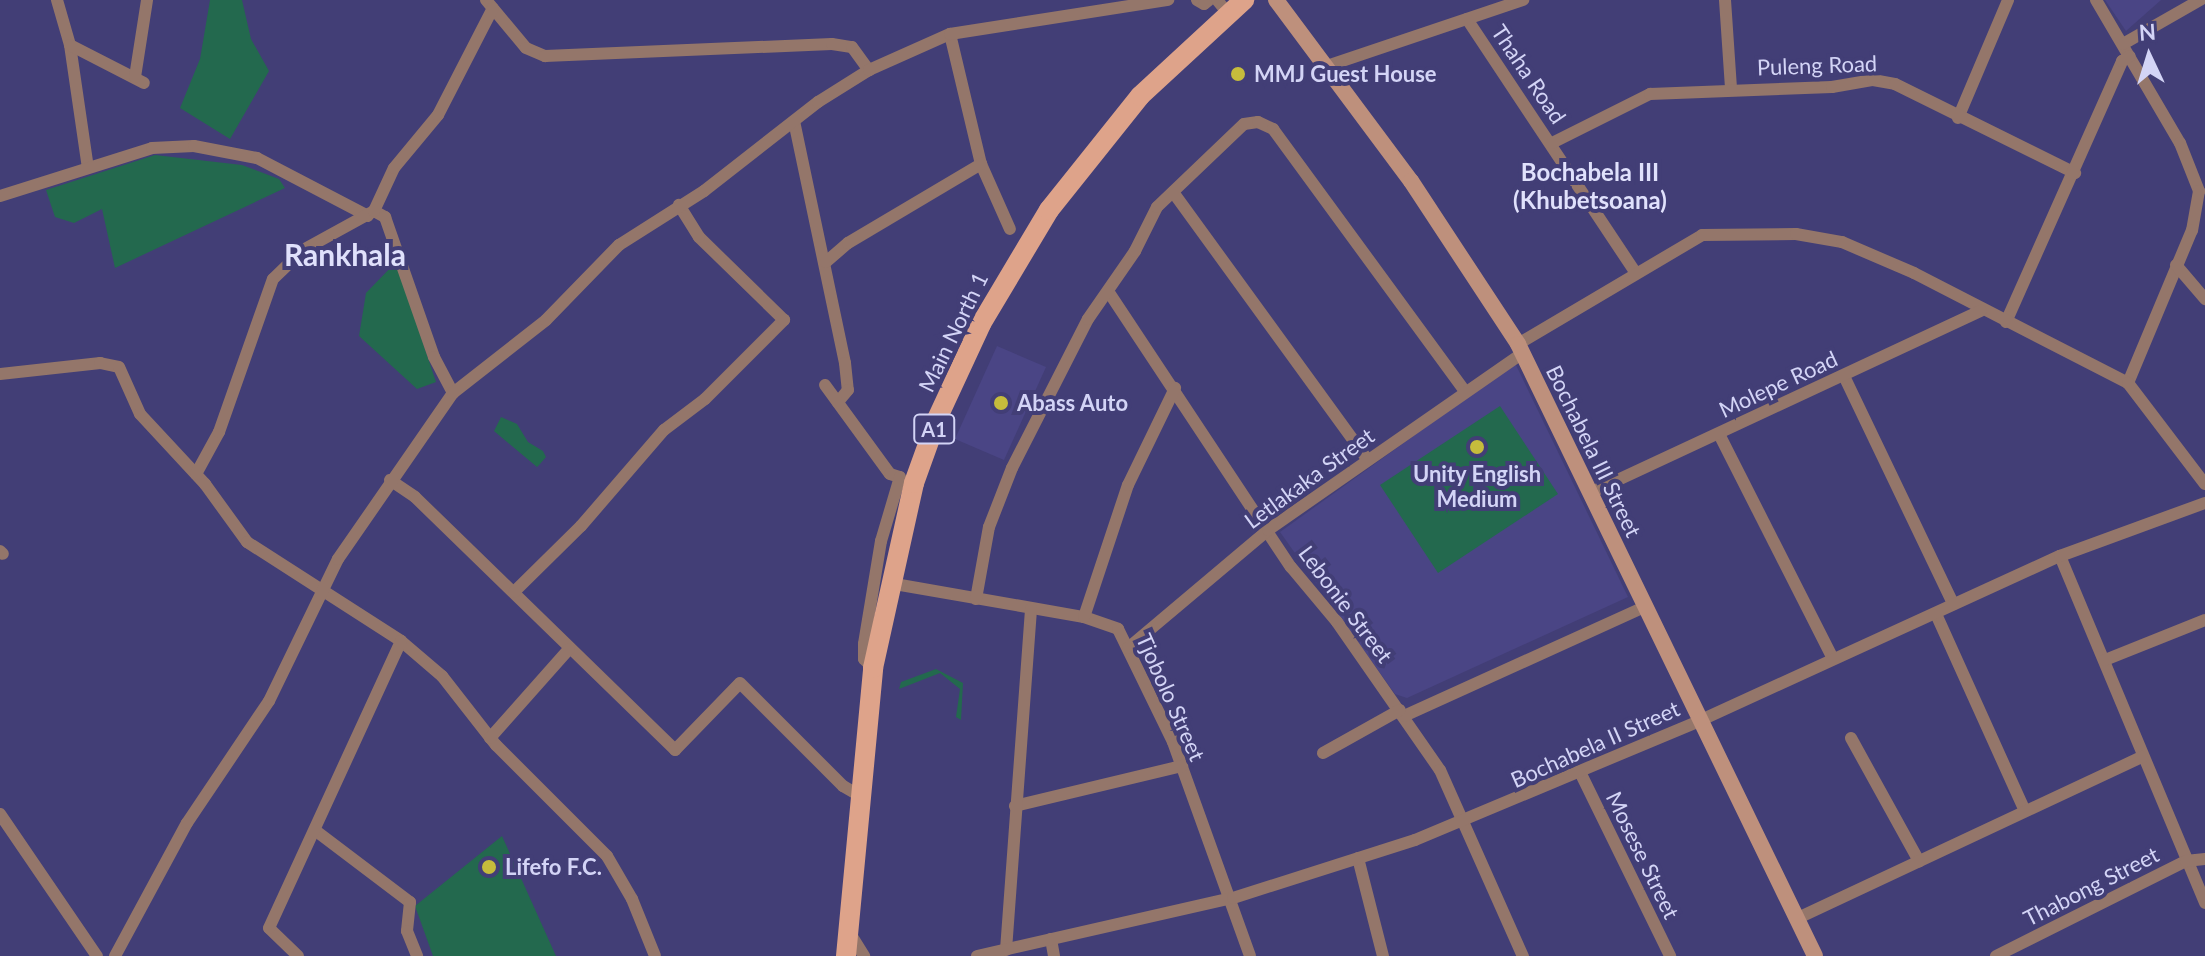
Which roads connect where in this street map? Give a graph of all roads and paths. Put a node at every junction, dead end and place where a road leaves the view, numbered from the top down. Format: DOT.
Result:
graph roads {
  1 [pos="57,0"];
  2 [pos="147,0"];
  3 [pos="1168,0"];
  4 [pos="1197,0"];
  5 [pos="1209,0"];
  6 [pos="1276,0"];
  7 [pos="1523,0"];
  8 [pos="1725,0"];
  9 [pos="2008,0"];
  10 [pos="2096,0"];
  11 [pos="2200,0"];
  12 [pos="490,4"];
  13 [pos="1230,4"];
  14 [pos="1467,19"];
  15 [pos="950,34"];
  16 [pos="2123,44"];
  17 [pos="70,45"];
  18 [pos="2130,56"];
  19 [pos="1330,65"];
  20 [pos="869,70"];
  21 [pos="1731,88"];
  22 [pos="1958,118"];
  23 [pos="794,121"];
  24 [pos="1552,143"];
  25 [pos="981,164"];
  26 [pos="88,168"];
  27 [pos="2075,173"];
  28 [pos="1173,192"];
  29 [pos="0,196"];
  30 [pos="679,205"];
  31 [pos="371,213"];
  32 [pos="1010,229"];
  33 [pos="826,262"];
  34 [pos="2176,265"];
  35 [pos="1636,273"];
  36 [pos="1108,291"];
  37 [pos="2205,299"];
  38 [pos="1981,311"];
  39 [pos="2006,322"];
  40 [pos="1520,348"];
  41 [pos="0,374"];
  42 [pos="1844,376"];
  43 [pos="2128,383"];
  44 [pos="825,385"];
  45 [pos="1175,388"];
  46 [pos="1465,391"];
  47 [pos="453,393"];
  48 [pos="838,402"];
  49 [pos="1719,434"];
  50 [pos="1368,460"];
  51 [pos="196,474"];
  52 [pos="390,480"];
  53 [pos="2205,484"];
  54 [pos="1592,492"];
  55 [pos="2205,503"];
  56 [pos="1268,530"];
  57 [pos="2060,556"];
  58 [pos="889,583"];
  59 [pos="514,592"];
  60 [pos="321,593"];
  61 [pos="976,599"];
  62 [pos="1953,604"];
  63 [pos="1646,606"];
  64 [pos="1031,609"];
  65 [pos="1936,614"];
  66 [pos="1084,617"];
  67 [pos="2205,620"];
  68 [pos="401,641"];
  69 [pos="1128,648"];
  70 [pos="569,649"];
  71 [pos="1833,659"];
  72 [pos="2105,660"];
  73 [pos="873,668"];
  74 [pos="1402,713"];
  75 [pos="1699,721"];
  76 [pos="490,738"];
  77 [pos="1851,738"];
  78 [pos="1323,753"];
  79 [pos="2142,757"];
  80 [pos="1182,766"];
  81 [pos="1580,772"];
  82 [pos="860,796"];
  83 [pos="1015,806"];
  84 [pos="2024,809"];
  85 [pos="0,814"];
  86 [pos="1465,821"];
  87 [pos="316,831"];
  88 [pos="1358,858"];
  89 [pos="2205,859"];
  90 [pos="1919,861"];
  91 [pos="2186,861"];
  92 [pos="1233,898"];
  93 [pos="2205,903"];
  94 [pos="1798,918"];
  95 [pos="848,928"];
  96 [pos="1051,939"];
  97 [pos="1006,950"];
  98 [pos="97,956"];
  99 [pos="115,956"];
  100 [pos="298,956"];
  101 [pos="417,956"];
  102 [pos="655,956"];
  103 [pos="846,956"];
  104 [pos="864,956"];
  105 [pos="977,956"];
  106 [pos="1054,956"];
  107 [pos="1250,956"];
  108 [pos="1383,956"];
  109 [pos="1523,956"];
  110 [pos="1670,956"];
  111 [pos="1815,956"];
  112 [pos="1996,956"];
  1 -- 17 [label="street"];
  2 -- 17 [label="street"];
  3 -- 15 [label="street"];
  4 -- 5 [label="street"];
  6 -- 19 [label="street, Bochabela III Street"];
  7 -- 14 [label="street"];
  8 -- 21 [label="street"];
  9 -- 22 [label="street"];
  10 -- 16 [label="street"];
  11 -- 16 [label="street"];
  12 -- 20 [label="street"];
  12 -- 31 [label="street"];
  13 -- 58 [label="main road, Main North 1 / A1"];
  14 -- 19 [label="street"];
  14 -- 24 [label="street, Thaha Road"];
  15 -- 20 [label="street"];
  15 -- 25 [label="street"];
  16 -- 18 [label="street"];
  17 -- 26 [label="street"];
  18 -- 27 [label="street"];
  18 -- 34 [label="street"];
  19 -- 40 [label="street, Bochabela III Street"];
  20 -- 23 [label="street"];
  21 -- 22 [label="street, Puleng Road"];
  21 -- 24 [label="street, Puleng Road"];
  22 -- 27 [label="street, Puleng Road"];
  23 -- 30 [label="street"];
  23 -- 33 [label="street"];
  24 -- 35 [label="street, Thaha Road"];
  25 -- 32 [label="street"];
  25 -- 33 [label="street"];
  26 -- 29 [label="street"];
  26 -- 31 [label="street"];
  27 -- 39 [label="street"];
  28 -- 36 [label="street"];
  28 -- 46 [label="street"];
  28 -- 50 [label="street"];
  30 -- 47 [label="street"];
  30 -- 59 [label="street"];
  31 -- 47 [label="street"];
  31 -- 51 [label="street"];
  33 -- 48 [label="street"];
  34 -- 37 [label="street"];
  34 -- 43 [label="street"];
  35 -- 38 [label="street, Letlakaka Street"];
  35 -- 40 [label="street, Letlakaka Street"];
  36 -- 45 [label="street, Lebonie Street"];
  36 -- 61 [label="street"];
  38 -- 39 [label="street, Letlakaka Street"];
  38 -- 42 [label="street, Molepe Road"];
  39 -- 43 [label="street, Letlakaka Street"];
  40 -- 46 [label="street, Letlakaka Street"];
  40 -- 54 [label="street, Bochabela III Street"];
  41 -- 51 [label="street"];
  42 -- 49 [label="street, Molepe Road"];
  42 -- 62 [label="street"];
  43 -- 53 [label="street"];
  44 -- 48 [label="street"];
  45 -- 56 [label="street, Lebonie Street"];
  45 -- 66 [label="street"];
  46 -- 50 [label="street, Letlakaka Street"];
  47 -- 52 [label="street"];
  48 -- 73 [label="street"];
  49 -- 54 [label="street, Molepe Road"];
  49 -- 71 [label="street"];
  50 -- 56 [label="street, Letlakaka Street"];
  51 -- 60 [label="street"];
  52 -- 59 [label="street"];
  52 -- 60 [label="street"];
  54 -- 63 [label="street, Bochabela III Street"];
  55 -- 57 [label="street, Bochabela II Street"];
  56 -- 69 [label="street, Letlakaka Street"];
  56 -- 74 [label="street, Lebonie Street"];
  57 -- 62 [label="street, Bochabela II Street"];
  57 -- 72 [label="street"];
  58 -- 61 [label="street, Tjobolo Street"];
  58 -- 73 [label="main road, Main North 1 / A1"];
  59 -- 70 [label="street"];
  60 -- 68 [label="street"];
  60 -- 99 [label="street"];
  61 -- 64 [label="street, Tjobolo Street"];
  62 -- 65 [label="street, Bochabela II Street"];
  63 -- 74 [label="street"];
  63 -- 75 [label="street, Bochabela III Street"];
  64 -- 66 [label="street, Tjobolo Street"];
  64 -- 83 [label="street"];
  65 -- 71 [label="street, Bochabela II Street"];
  65 -- 84 [label="street"];
  66 -- 69 [label="street, Tjobolo Street"];
  67 -- 72 [label="street"];
  68 -- 76 [label="street"];
  68 -- 87 [label="street"];
  69 -- 80 [label="street, Tjobolo Street"];
  70 -- 76 [label="street"];
  70 -- 82 [label="street"];
  71 -- 75 [label="street, Bochabela II Street"];
  72 -- 79 [label="street"];
  73 -- 82 [label="main road, Main North 1 / A1"];
  74 -- 78 [label="street"];
  74 -- 86 [label="street, Lebonie Street"];
  75 -- 81 [label="street, Bochabela II Street"];
  75 -- 94 [label="street, Bochabela III Street"];
  76 -- 102 [label="street"];
  77 -- 90 [label="street"];
  79 -- 84 [label="street"];
  79 -- 91 [label="street"];
  80 -- 83 [label="street"];
  80 -- 92 [label="street, Tjobolo Street"];
  81 -- 86 [label="street, Bochabela II Street"];
  81 -- 110 [label="street, Mosese Street"];
  82 -- 95 [label="main road, Main North 1 / A1"];
  83 -- 97 [label="street"];
  84 -- 90 [label="street"];
  85 -- 98 [label="street"];
  86 -- 88 [label="street, Bochabela II Street"];
  86 -- 109 [label="street, Lebonie Street"];
  87 -- 100 [label="street"];
  87 -- 101 [label="street"];
  88 -- 92 [label="street, Bochabela II Street"];
  88 -- 108 [label="street"];
  89 -- 91 [label="street, Thabong Street"];
  90 -- 94 [label="street"];
  91 -- 93 [label="street"];
  91 -- 112 [label="street, Thabong Street"];
  92 -- 96 [label="street, Bochabela II Street"];
  92 -- 107 [label="street, Tjobolo Street"];
  94 -- 111 [label="street, Bochabela III Street"];
  95 -- 103 [label="main road, Main North 1 / A1"];
  95 -- 104 [label="street"];
  96 -- 97 [label="street, Bochabela II Street"];
  96 -- 106 [label="street"];
  97 -- 105 [label="street, Bochabela II Street"];
}
